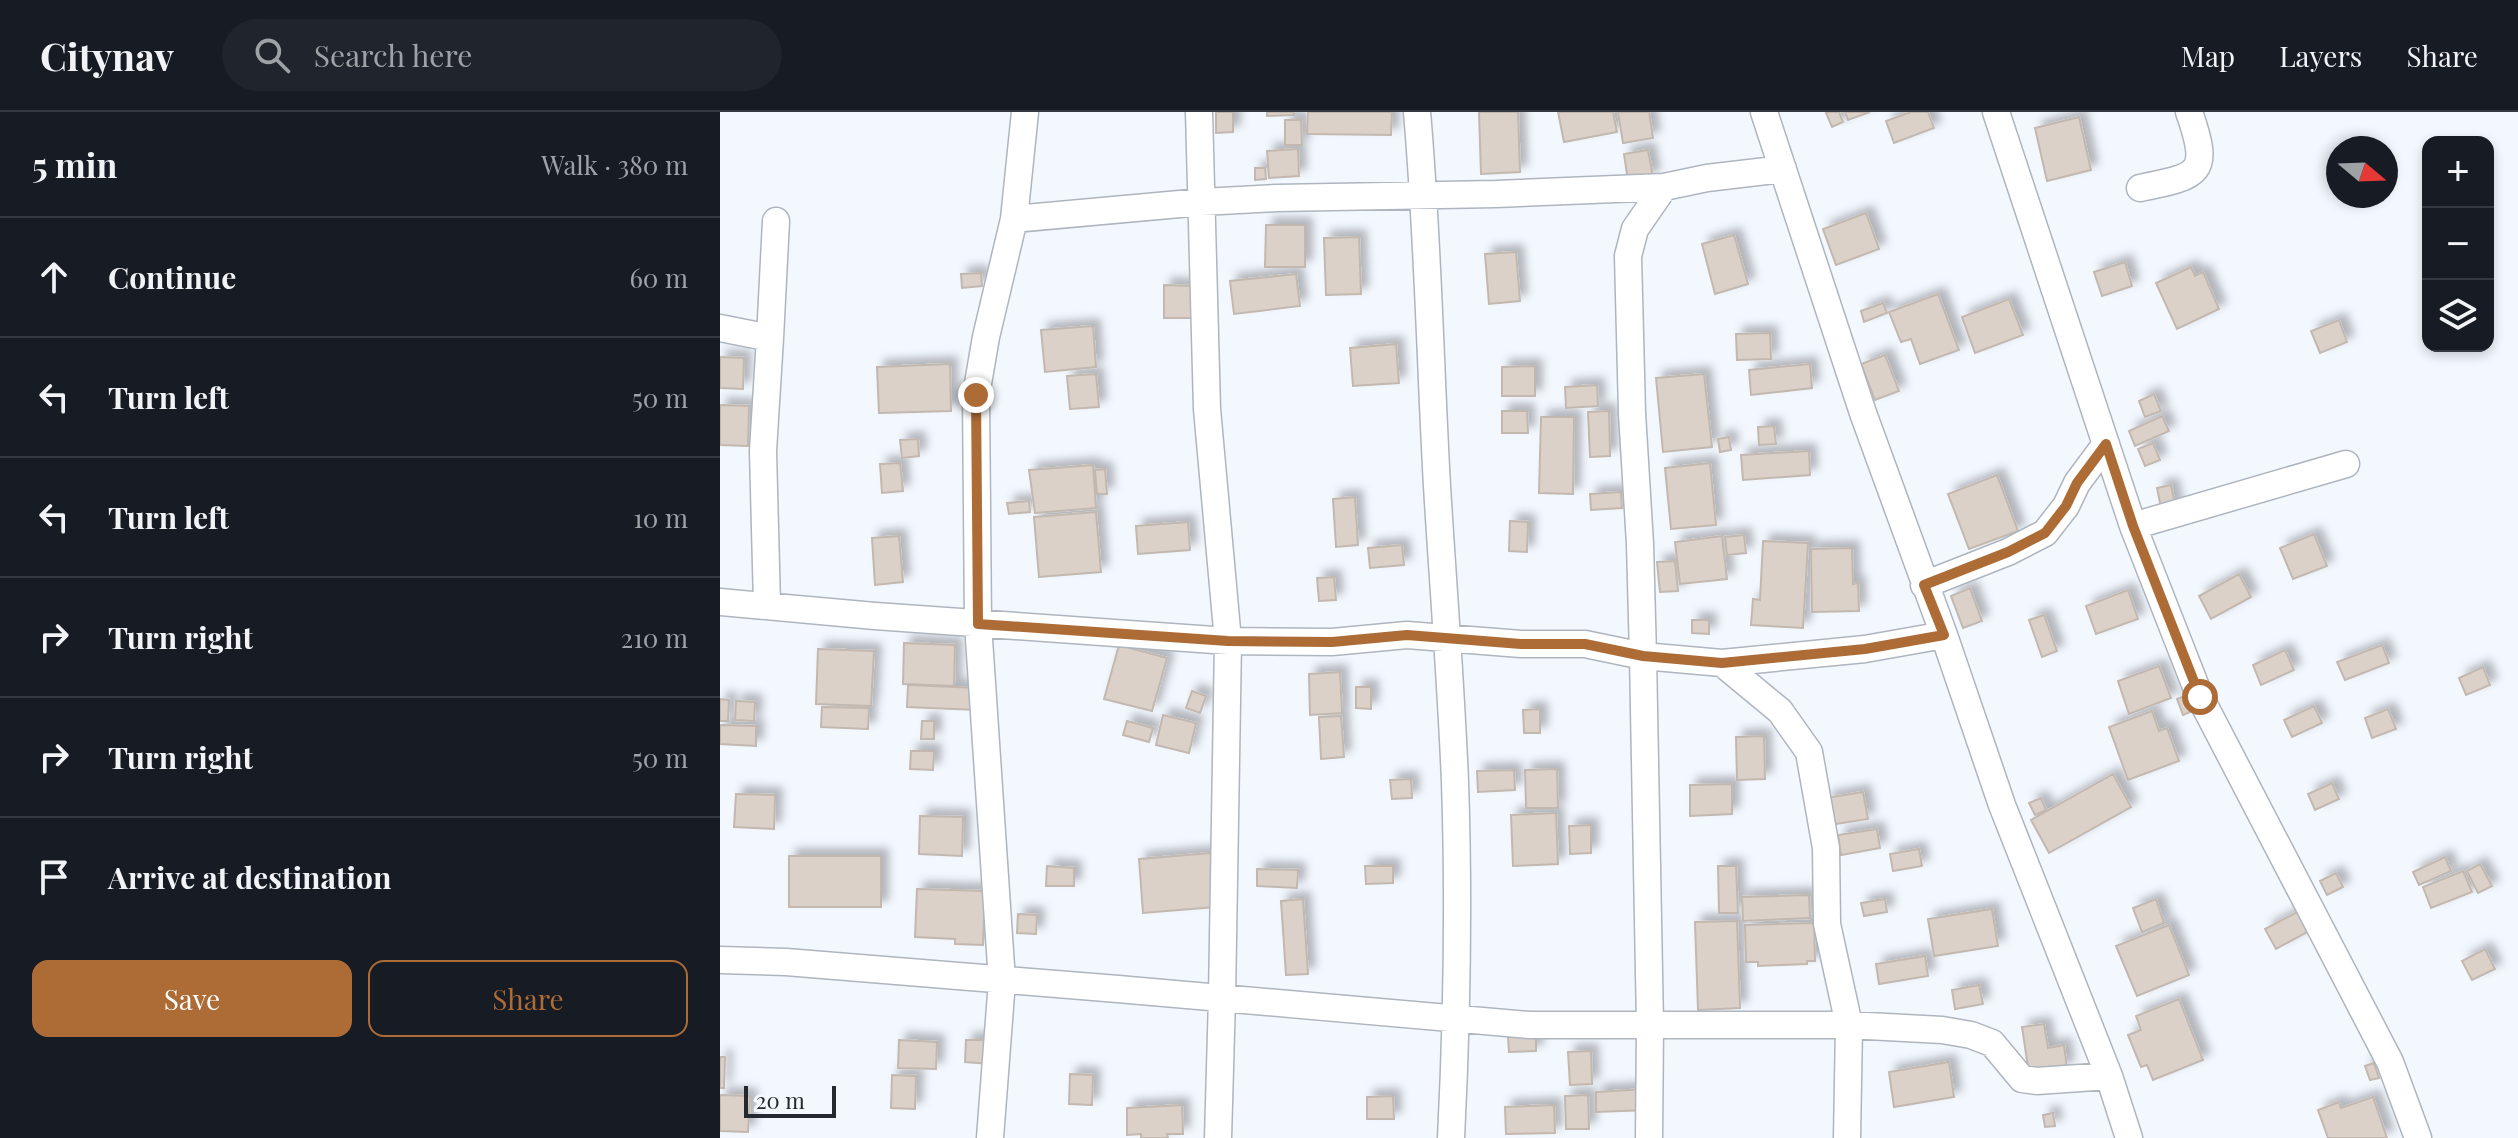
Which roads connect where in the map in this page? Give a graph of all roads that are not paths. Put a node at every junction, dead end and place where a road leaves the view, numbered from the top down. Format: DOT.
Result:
graph roads {
  1 [pos="1025,112"];
  2 [pos="1199,112"];
  3 [pos="1417,112"];
  4 [pos="1764,112"];
  5 [pos="1996,112"];
  6 [pos="2189,112"];
  7 [pos="1783,169"];
  8 [pos="1664,187"];
  9 [pos="2140,188"];
  10 [pos="1424,195"];
  11 [pos="1202,202"];
  12 [pos="1014,219"];
  13 [pos="776,221"];
  14 [pos="720,328"];
  15 [pos="770,338"];
  16 [pos="2106,444"];
  17 [pos="2346,464"];
  18 [pos="2133,526"];
  19 [pos="1924,585"];
  20 [pos="720,602"];
  21 [pos="767,605"];
  22 [pos="978,624"];
  23 [pos="1944,635"];
  24 [pos="1448,640"];
  25 [pos="1228,641"];
  26 [pos="1643,656"];
  27 [pos="1722,663"];
  28 [pos="720,960"];
  29 [pos="1002,981"];
  30 [pos="1222,998"];
  31 [pos="1457,1019"];
  32 [pos="1650,1025"];
  33 [pos="1849,1025"];
  34 [pos="2109,1076"];
  35 [pos="990,1138"];
  36 [pos="1218,1138"];
  37 [pos="1451,1138"];
  38 [pos="1649,1138"];
  39 [pos="1847,1138"];
  40 [pos="2129,1138"];
  41 [pos="2418,1138"];
  1 -- 12 [label="street"];
  2 -- 11 [label="street"];
  3 -- 10 [label="street"];
  4 -- 7 [label="street"];
  5 -- 16 [label="street"];
  6 -- 9 [label="street"];
  7 -- 8 [label="street"];
  7 -- 19 [label="street"];
  8 -- 10 [label="street"];
  8 -- 26 [label="street"];
  10 -- 11 [label="street"];
  10 -- 24 [label="street"];
  11 -- 12 [label="street"];
  11 -- 25 [label="street"];
  12 -- 22 [label="street"];
  13 -- 15 [label="street"];
  14 -- 15 [label="street"];
  15 -- 21 [label="street"];
  16 -- 18 [label="street"];
  16 -- 19 [label="street"];
  17 -- 18 [label="street"];
  18 -- 41 [label="street"];
  19 -- 23 [label="street"];
  20 -- 21 [label="street"];
  21 -- 22 [label="street"];
  22 -- 25 [label="street"];
  22 -- 29 [label="street"];
  23 -- 27 [label="street"];
  23 -- 34 [label="street"];
  24 -- 25 [label="street"];
  24 -- 26 [label="street"];
  24 -- 31 [label="street"];
  25 -- 30 [label="street"];
  26 -- 27 [label="street"];
  26 -- 32 [label="street"];
  27 -- 33 [label="street"];
  28 -- 29 [label="street"];
  29 -- 30 [label="street"];
  29 -- 35 [label="street"];
  30 -- 31 [label="street"];
  30 -- 36 [label="street"];
  31 -- 32 [label="street"];
  31 -- 37 [label="street"];
  32 -- 33 [label="street"];
  32 -- 38 [label="street"];
  33 -- 34 [label="street"];
  33 -- 39 [label="street"];
  34 -- 40 [label="street"];
}
